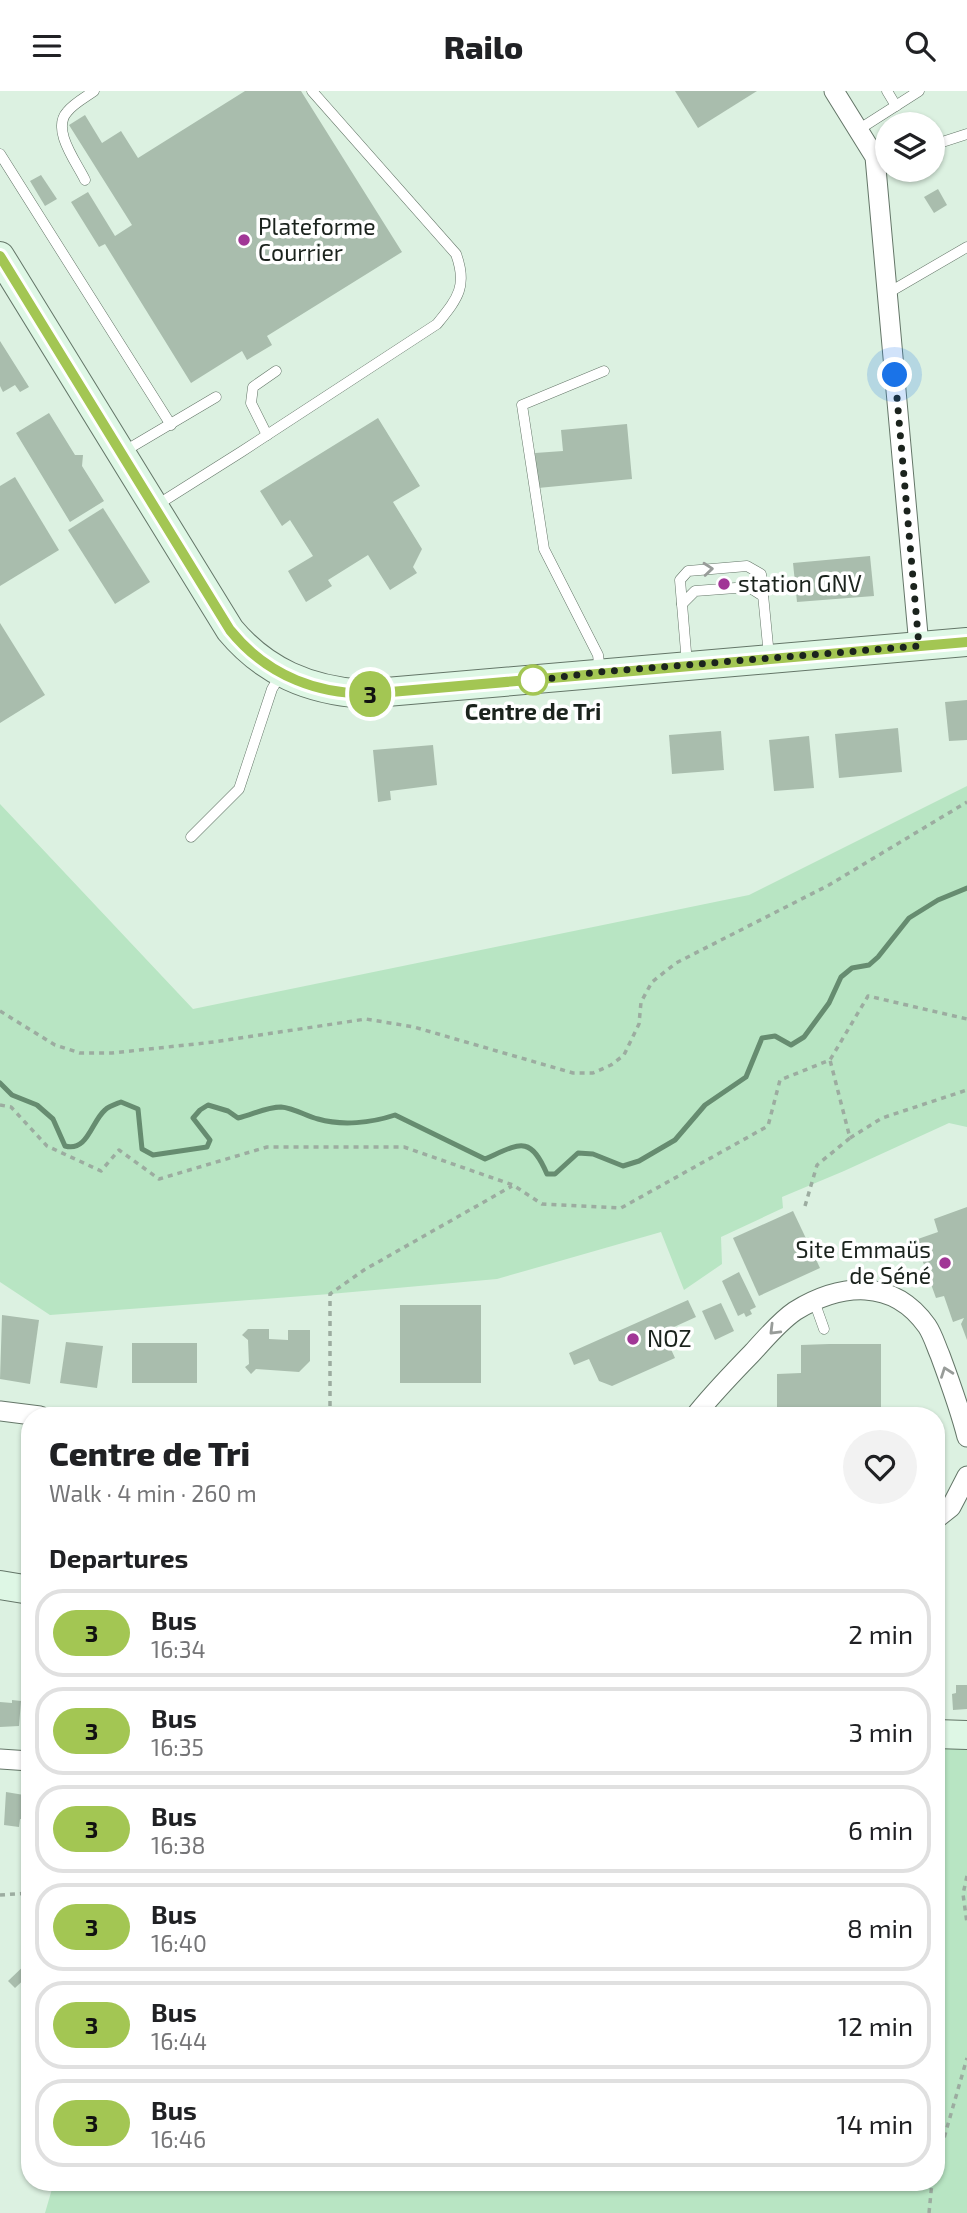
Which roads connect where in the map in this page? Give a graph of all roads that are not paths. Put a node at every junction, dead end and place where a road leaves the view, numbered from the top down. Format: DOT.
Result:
graph roads {
  1 [pos="94,91"];
  2 [pos="312,91"];
  3 [pos="834,91"];
  4 [pos="887,91"];
  5 [pos="919,91"];
  6 [pos="896,106"];
  7 [pos="858,130"];
  8 [pos="967,134"];
  9 [pos="945,141"];
  10 [pos="0,154"];
  11 [pos="875,156"];
  12 [pos="85,180"];
  13 [pos="882,182"];
  14 [pos="967,247"];
  15 [pos="0,256"];
  16 [pos="887,293"];
  17 [pos="276,371"];
  18 [pos="604,372"];
  19 [pos="216,397"];
  20 [pos="171,425"];
  21 [pos="267,435"];
  22 [pos="122,452"];
  23 [pos="155,506"];
  24 [pos="763,596"];
  25 [pos="682,604"];
  26 [pos="967,642"];
  27 [pos="919,646"];
  28 [pos="769,658"];
  29 [pos="687,665"];
  30 [pos="600,672"];
  31 [pos="282,674"];
  32 [pos="191,837"];
  33 [pos="814,1301"];
  34 [pos="824,1329"];
  35 [pos="703,1407"];
  36 [pos="0,1412"];
  37 [pos="21,1414"];
  38 [pos="967,1437"];
  39 [pos="967,1476"];
  40 [pos="945,1512"];
  41 [pos="0,1585"];
  42 [pos="21,1588"];
  43 [pos="945,1723"];
  44 [pos="967,1729"];
  45 [pos="945,1734"];
  46 [pos="967,1735"];
  47 [pos="0,1759"];
  48 [pos="21,1760"];
  1 -- 12 [label="lane"];
  2 -- 21 [label="lane"];
  3 -- 7 [label="street"];
  4 -- 6 [label="lane"];
  5 -- 6 [label="lane"];
  6 -- 7 [label="lane"];
  7 -- 11 [label="street"];
  8 -- 9 [label="lane"];
  10 -- 20 [label="lane"];
  13 -- 16 [label="street"];
  14 -- 16 [label="lane"];
  15 -- 22 [label="main road"];
  16 -- 27 [label="street"];
  17 -- 21 [label="lane"];
  18 -- 30 [label="lane"];
  19 -- 20 [label="lane"];
  20 -- 22 [label="lane"];
  21 -- 23 [label="lane"];
  22 -- 23 [label="main road"];
  23 -- 31 [label="main road"];
  24 -- 25 [label="lane"];
  25 -- 24 [label="lane, one-way"];
  24 -- 28 [label="lane"];
  25 -- 29 [label="lane"];
  26 -- 27 [label="main road"];
  27 -- 28 [label="main road"];
  28 -- 29 [label="main road"];
  29 -- 30 [label="main road"];
  30 -- 31 [label="main road"];
  31 -- 32 [label="lane"];
  33 -- 34 [label="lane"];
  33 -- 35 [label="street, one-way"];
  38 -- 33 [label="street, one-way"];
  36 -- 37 [label="street"];
  39 -- 40 [label="street"];
  41 -- 42 [label="main road"];
  43 -- 44 [label="street"];
  45 -- 46 [label="main road"];
  47 -- 48 [label="street"];
}
